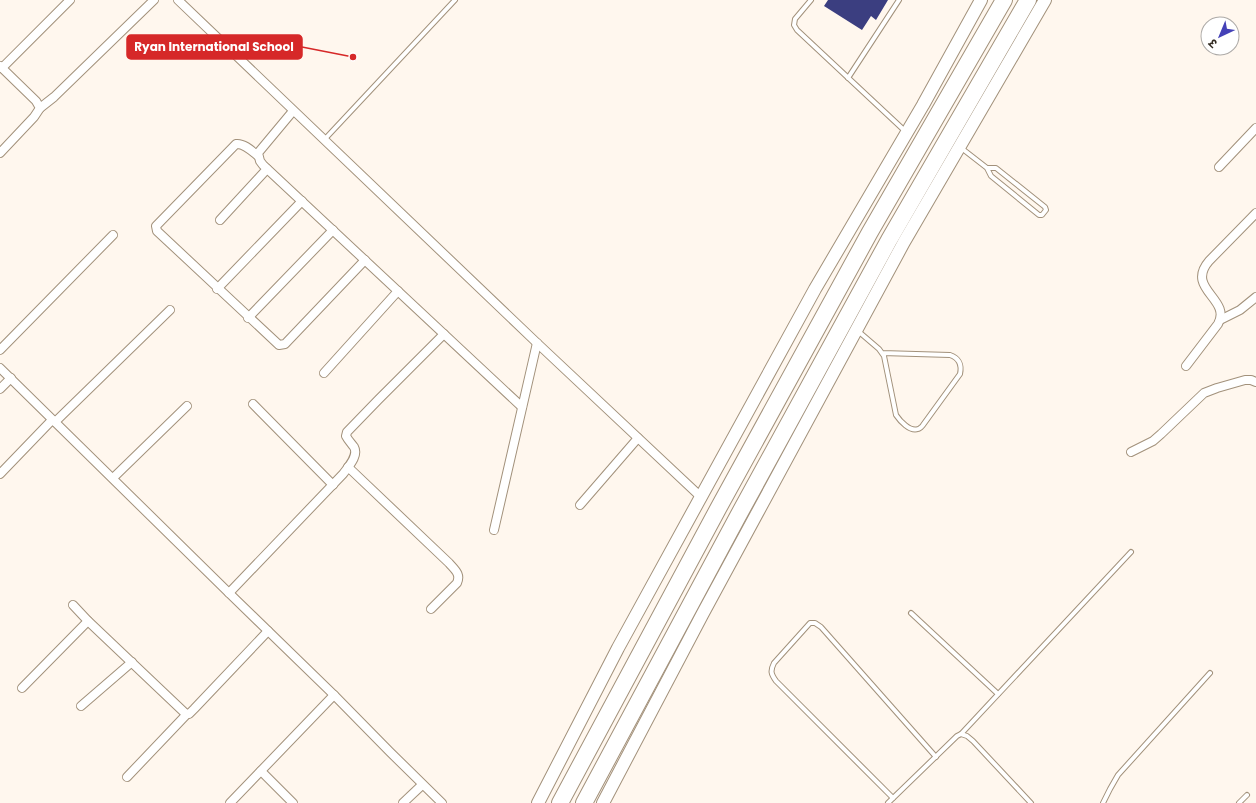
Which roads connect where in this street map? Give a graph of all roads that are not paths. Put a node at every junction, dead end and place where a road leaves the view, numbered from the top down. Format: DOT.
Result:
graph roads {
  1 [pos="70,0"];
  2 [pos="154,0"];
  3 [pos="178,0"];
  4 [pos="455,0"];
  5 [pos="812,0"];
  6 [pos="898,0"];
  7 [pos="981,0"];
  8 [pos="1004,0"];
  9 [pos="1028,0"];
  10 [pos="1045,0"];
  11 [pos="1,67"];
  12 [pos="848,78"];
  13 [pos="40,108"];
  14 [pos="293,111"];
  15 [pos="1256,128"];
  16 [pos="907,133"];
  17 [pos="324,140"];
  18 [pos="960,147"];
  19 [pos="0,153"];
  20 [pos="258,156"];
  21 [pos="1219,167"];
  22 [pos="987,168"];
  23 [pos="267,169"];
  24 [pos="302,201"];
  25 [pos="1256,213"];
  26 [pos="220,220"];
  27 [pos="333,230"];
  28 [pos="114,235"];
  29 [pos="365,260"];
  30 [pos="217,288"];
  31 [pos="398,291"];
  32 [pos="1256,297"];
  33 [pos="170,310"];
  34 [pos="248,318"];
  35 [pos="1220,320"];
  36 [pos="856,330"];
  37 [pos="444,334"];
  38 [pos="537,343"];
  39 [pos="0,348"];
  40 [pos="882,353"];
  41 [pos="1186,366"];
  42 [pos="0,368"];
  43 [pos="324,373"];
  44 [pos="11,378"];
  45 [pos="1256,382"];
  46 [pos="0,389"];
  47 [pos="253,404"];
  48 [pos="188,406"];
  49 [pos="522,407"];
  50 [pos="53,421"];
  51 [pos="638,438"];
  52 [pos="1131,452"];
  53 [pos="348,467"];
  54 [pos="0,474"];
  55 [pos="113,478"];
  56 [pos="332,485"];
  57 [pos="702,498"];
  58 [pos="580,505"];
  59 [pos="494,530"];
  60 [pos="1131,552"];
  61 [pos="229,593"];
  62 [pos="73,605"];
  63 [pos="431,610"];
  64 [pos="912,613"];
  65 [pos="88,621"];
  66 [pos="268,631"];
  67 [pos="132,662"];
  68 [pos="1210,673"];
  69 [pos="22,688"];
  70 [pos="998,694"];
  71 [pos="334,695"];
  72 [pos="81,706"];
  73 [pos="188,714"];
  74 [pos="961,734"];
  75 [pos="936,757"];
  76 [pos="261,771"];
  77 [pos="127,776"];
  78 [pos="422,785"];
  79 [pos="1247,796"];
  80 [pos="893,798"];
  81 [pos="230,803"];
  82 [pos="293,803"];
  83 [pos="403,803"];
  84 [pos="442,803"];
  85 [pos="538,803"];
  86 [pos="560,803"];
  87 [pos="584,803"];
  88 [pos="603,803"];
  89 [pos="888,803"];
  90 [pos="1032,803"];
  91 [pos="1103,803"];
  92 [pos="1239,803"];
  1 -- 11 [label="street"];
  2 -- 13 [label="street"];
  3 -- 14 [label="street"];
  4 -- 17 [label="lane"];
  5 -- 12 [label="lane"];
  6 -- 12 [label="lane"];
  7 -- 16 [label="main road"];
  8 -- 86 [label="highway"];
  9 -- 87 [label="highway"];
  10 -- 18 [label="main road"];
  11 -- 13 [label="street"];
  12 -- 16 [label="lane"];
  13 -- 19 [label="street"];
  14 -- 17 [label="street"];
  14 -- 20 [label="street"];
  15 -- 21 [label="street"];
  16 -- 57 [label="main road"];
  17 -- 38 [label="street"];
  18 -- 22 [label="lane"];
  18 -- 36 [label="main road"];
  20 -- 23 [label="street"];
  20 -- 30 [label="street"];
  22 -- 22 [label="lane"];
  23 -- 24 [label="street"];
  23 -- 26 [label="street"];
  24 -- 27 [label="street"];
  24 -- 30 [label="street"];
  25 -- 35 [label="street"];
  27 -- 29 [label="street"];
  27 -- 34 [label="street"];
  28 -- 39 [label="street"];
  29 -- 31 [label="street"];
  29 -- 34 [label="street"];
  30 -- 34 [label="street"];
  31 -- 37 [label="street"];
  31 -- 43 [label="street"];
  32 -- 35 [label="street"];
  33 -- 50 [label="street"];
  35 -- 41 [label="street"];
  36 -- 40 [label="lane"];
  36 -- 88 [label="main road"];
  37 -- 49 [label="street"];
  37 -- 53 [label="street"];
  38 -- 49 [label="street"];
  38 -- 51 [label="street"];
  40 -- 40 [label="lane"];
  42 -- 44 [label="street"];
  44 -- 46 [label="street"];
  44 -- 50 [label="street"];
  45 -- 52 [label="street"];
  47 -- 56 [label="street"];
  48 -- 55 [label="street"];
  49 -- 59 [label="street"];
  50 -- 54 [label="street"];
  50 -- 55 [label="street"];
  51 -- 57 [label="street"];
  51 -- 58 [label="street"];
  53 -- 56 [label="street"];
  53 -- 63 [label="street"];
  55 -- 61 [label="street"];
  56 -- 61 [label="street"];
  57 -- 85 [label="main road"];
  60 -- 70 [label="lane"];
  61 -- 66 [label="street"];
  62 -- 65 [label="street"];
  64 -- 70 [label="lane"];
  65 -- 67 [label="street"];
  65 -- 69 [label="street"];
  66 -- 71 [label="street"];
  66 -- 73 [label="street"];
  67 -- 72 [label="street"];
  67 -- 73 [label="street"];
  68 -- 91 [label="lane"];
  70 -- 74 [label="lane"];
  71 -- 76 [label="street"];
  71 -- 78 [label="street"];
  73 -- 77 [label="street"];
  74 -- 75 [label="lane"];
  74 -- 90 [label="lane"];
  75 -- 80 [label="lane"];
  75 -- 80 [label="lane"];
  76 -- 81 [label="street"];
  76 -- 82 [label="street"];
  78 -- 83 [label="street"];
  78 -- 84 [label="street"];
  79 -- 92 [label="lane"];
  80 -- 89 [label="lane"];
}
